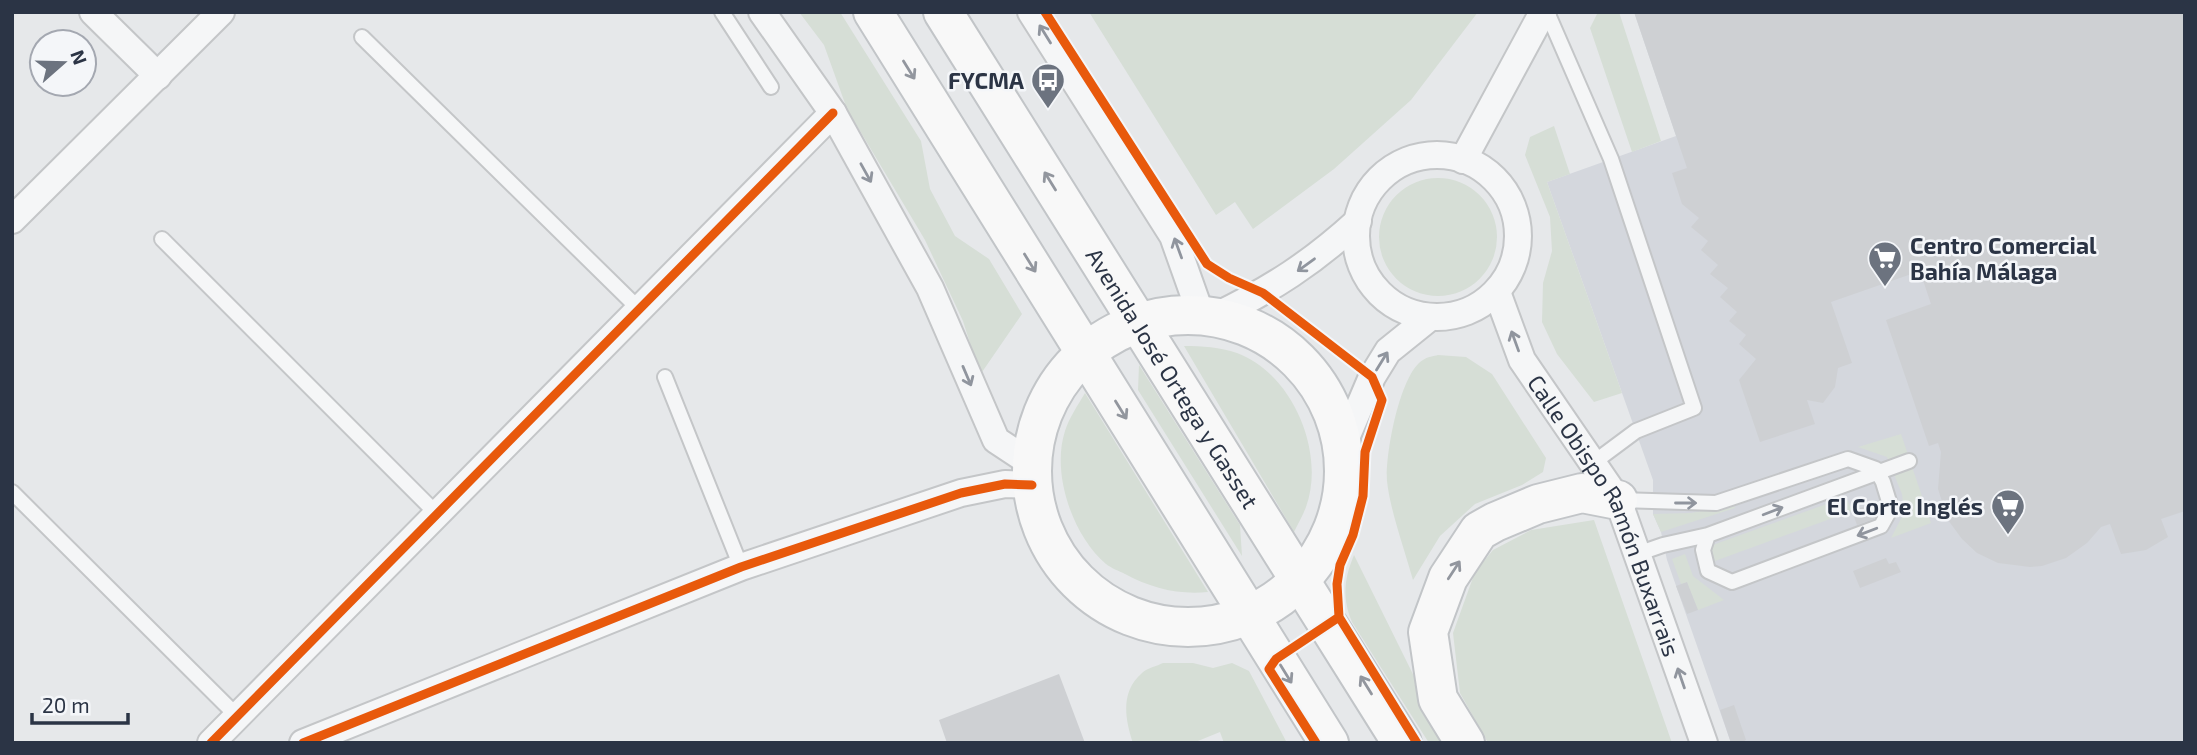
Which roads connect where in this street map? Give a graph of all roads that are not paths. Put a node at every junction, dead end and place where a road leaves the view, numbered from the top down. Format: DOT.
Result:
graph roads {
  1 [pos="93,12"];
  2 [pos="221,12"];
  3 [pos="722,12"];
  4 [pos="762,12"];
  5 [pos="873,12"];
  6 [pos="943,12"];
  7 [pos="1031,12"];
  8 [pos="1545,12"];
  9 [pos="362,37"];
  10 [pos="158,76"];
  11 [pos="771,87"];
  12 [pos="833,113"];
  13 [pos="1464,160"];
  14 [pos="12,220"];
  15 [pos="1358,221"];
  16 [pos="162,239"];
  17 [pos="1497,292"];
  18 [pos="639,309"];
  19 [pos="1208,314"];
  20 [pos="1429,318"];
  21 [pos="1138,322"];
  22 [pos="1085,352"];
  23 [pos="665,377"];
  24 [pos="1343,445"];
  25 [pos="1909,461"];
  26 [pos="1593,463"];
  27 [pos="1032,474"];
  28 [pos="12,492"];
  29 [pos="1618,500"];
  30 [pos="437,514"];
  31 [pos="1708,535"];
  32 [pos="1637,554"];
  33 [pos="741,567"];
  34 [pos="1301,581"];
  35 [pos="1250,616"];
  36 [pos="237,716"];
  37 [pos="211,743"];
  38 [pos="303,743"];
  39 [pos="1329,743"];
  40 [pos="1402,743"];
  41 [pos="1465,743"];
  42 [pos="1704,743"];
  1 -- 10 [label="street"];
  2 -- 10 [label="street"];
  3 -- 11 [label="lane"];
  4 -- 12 [label="street"];
  5 -- 22 [label="main road, one-way"];
  21 -- 6 [label="main road, Avenida José Ortega y Gasset, one-way"];
  19 -- 7 [label="street, one-way"];
  8 -- 13 [label="street"];
  8 -- 26 [label="lane"];
  9 -- 18 [label="lane"];
  10 -- 14 [label="street"];
  12 -- 18 [label="street"];
  12 -- 27 [label="street, one-way"];
  13 -- 15 [label="street"];
  13 -- 17 [label="street"];
  15 -- 19 [label="street, one-way"];
  15 -- 20 [label="street"];
  16 -- 30 [label="lane"];
  17 -- 20 [label="street"];
  26 -- 17 [label="street, Calle Obispo Ramón Buxarrais, one-way"];
  18 -- 30 [label="street"];
  19 -- 21 [label="main road"];
  19 -- 24 [label="main road"];
  24 -- 20 [label="street, one-way"];
  21 -- 22 [label="main road"];
  21 -- 34 [label="main road, Avenida José Ortega y Gasset"];
  22 -- 27 [label="main road"];
  22 -- 35 [label="main road, one-way"];
  23 -- 33 [label="lane"];
  24 -- 34 [label="main road"];
  31 -- 25 [label="lane, one-way"];
  26 -- 29 [label="street, Calle Obispo Ramón Buxarrais"];
  27 -- 33 [label="street"];
  27 -- 35 [label="main road"];
  28 -- 36 [label="lane"];
  29 -- 31 [label="lane, one-way"];
  29 -- 32 [label="street, Calle Obispo Ramón Buxarrais"];
  41 -- 29 [label="main road, one-way"];
  30 -- 36 [label="street"];
  31 -- 32 [label="lane"];
  42 -- 32 [label="street, Calle Obispo Ramón Buxarrais, one-way"];
  33 -- 38 [label="street"];
  34 -- 35 [label="main road"];
  40 -- 34 [label="main road, Avenida José Ortega y Gasset, one-way"];
  35 -- 39 [label="main road, one-way"];
  36 -- 37 [label="street"];
}
